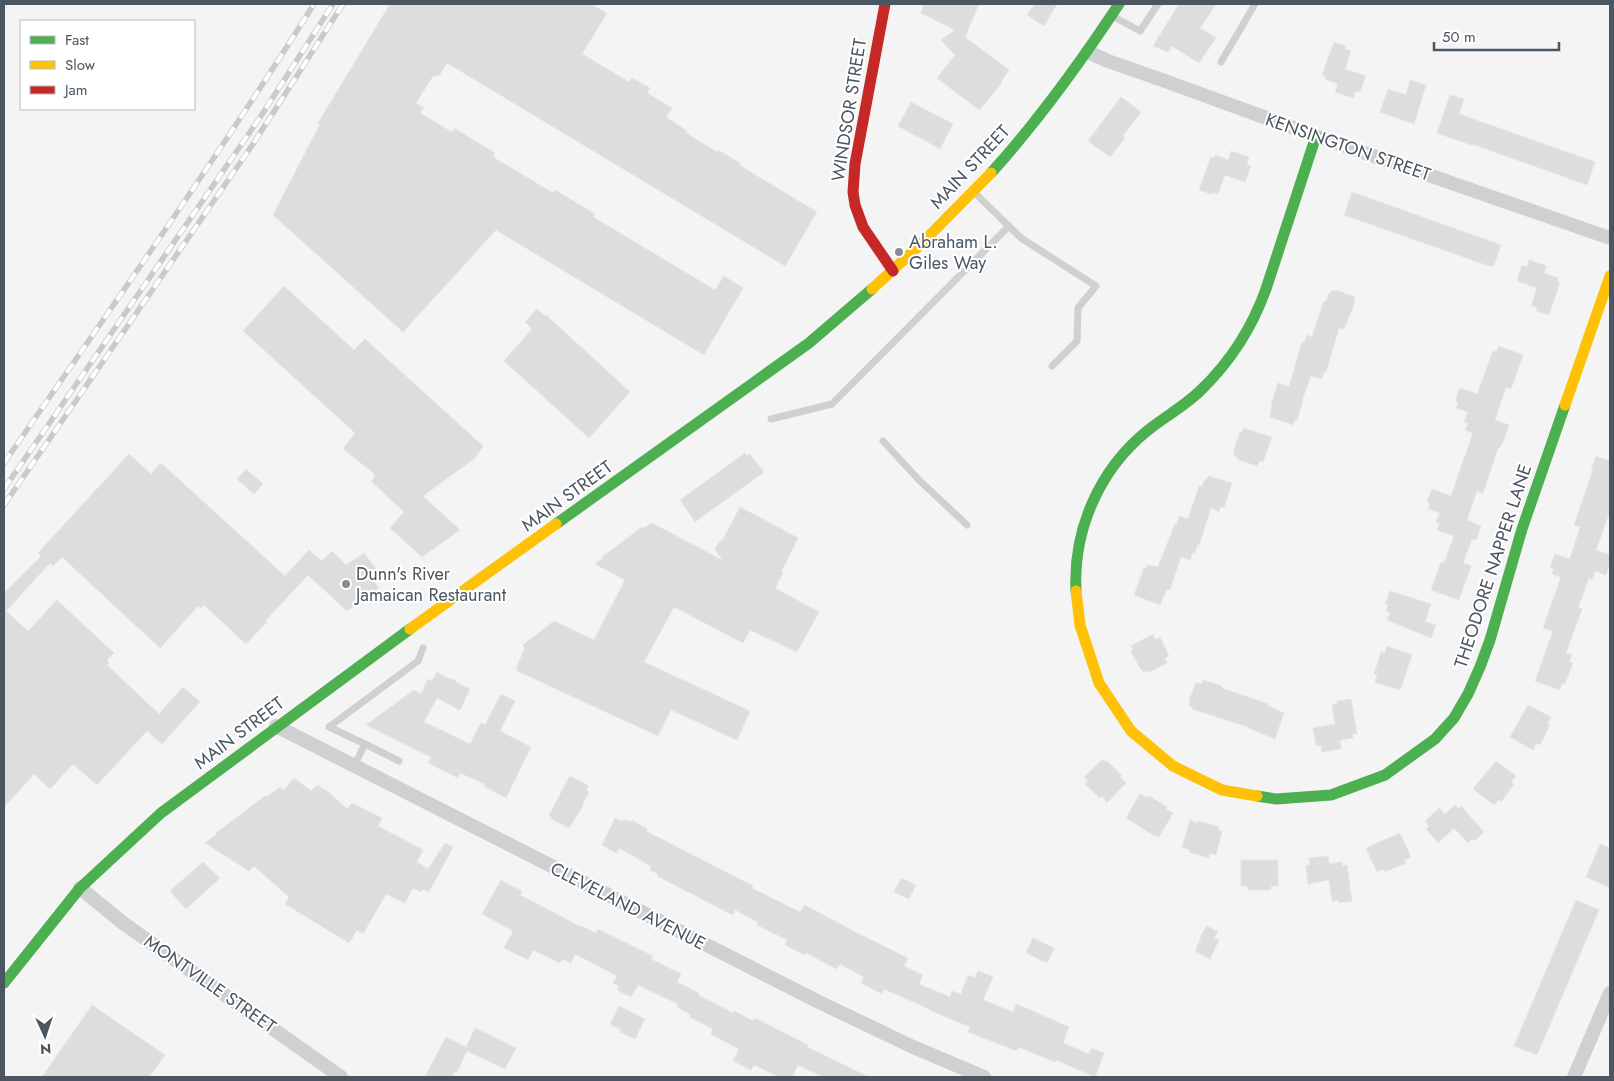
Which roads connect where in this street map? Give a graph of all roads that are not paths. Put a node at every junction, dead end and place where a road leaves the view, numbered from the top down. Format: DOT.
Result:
graph roads {
  1 [pos="885,4"];
  2 [pos="1119,4"];
  3 [pos="1158,4"];
  4 [pos="1255,4"];
  5 [pos="1111,16"];
  6 [pos="1088,52"];
  7 [pos="1221,62"];
  8 [pos="1316,136"];
  9 [pos="973,191"];
  10 [pos="1009,226"];
  11 [pos="1610,238"];
  12 [pos="893,271"];
  13 [pos="1610,276"];
  14 [pos="1052,366"];
  15 [pos="771,420"];
  16 [pos="883,441"];
  17 [pos="967,525"];
  18 [pos="423,648"];
  19 [pos="276,726"];
  20 [pos="365,744"];
  21 [pos="399,761"];
  22 [pos="354,766"];
  23 [pos="80,888"];
  24 [pos="4,983"];
  25 [pos="1610,992"];
  26 [pos="341,1077"];
  27 [pos="984,1077"];
  28 [pos="1574,1077"];
  1 -- 12 [label="main road, WINDSOR STREET"];
  2 -- 5 [label="main road, MAIN STREET"];
  3 -- 5 [label="lane"];
  4 -- 7 [label="lane"];
  5 -- 6 [label="main road, MAIN STREET"];
  6 -- 8 [label="street, KENSINGTON STREET"];
  6 -- 9 [label="main road, MAIN STREET"];
  8 -- 11 [label="street, KENSINGTON STREET"];
  8 -- 13 [label="main road, THEODORE NAPPER LANE"];
  9 -- 10 [label="lane"];
  9 -- 12 [label="main road, MAIN STREET"];
  10 -- 14 [label="lane"];
  10 -- 15 [label="lane"];
  12 -- 19 [label="main road, MAIN STREET"];
  16 -- 17 [label="lane"];
  18 -- 20 [label="lane"];
  19 -- 22 [label="street, CLEVELAND AVENUE"];
  19 -- 23 [label="main road, MAIN STREET"];
  20 -- 21 [label="lane"];
  20 -- 22 [label="lane"];
  22 -- 27 [label="street, CLEVELAND AVENUE"];
  23 -- 24 [label="main road, MAIN STREET"];
  23 -- 26 [label="street, MONTVILLE STREET"];
  25 -- 28 [label="street"];
}
